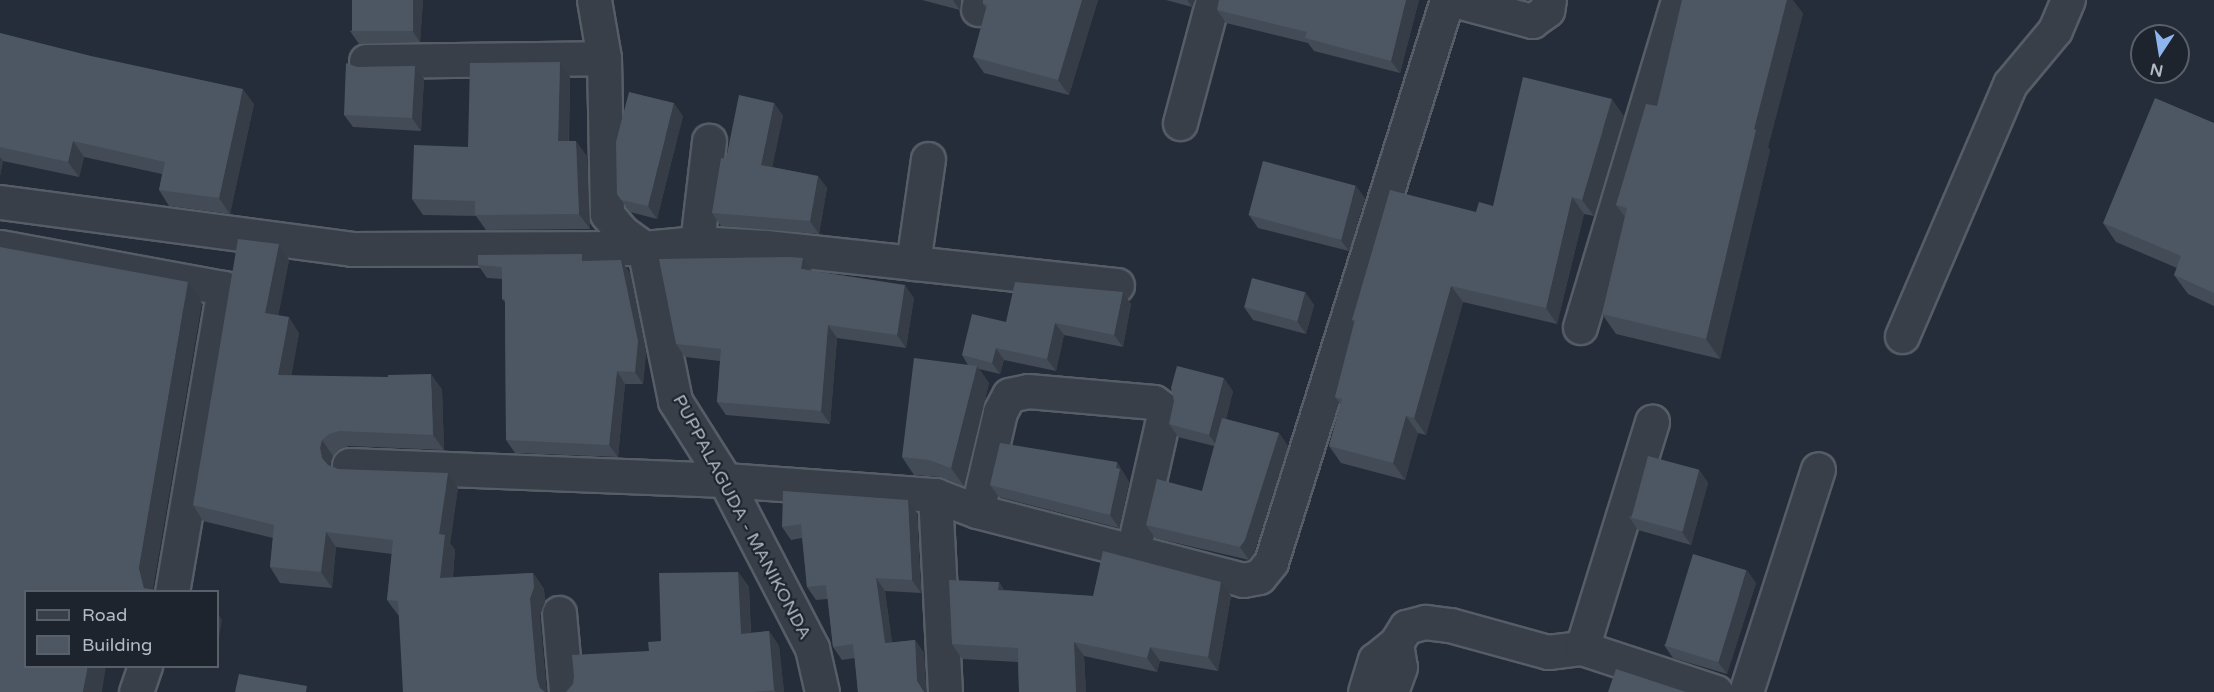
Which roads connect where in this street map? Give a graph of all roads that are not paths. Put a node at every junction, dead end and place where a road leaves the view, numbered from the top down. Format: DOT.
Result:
graph roads {
  1 [pos="594,0"];
  2 [pos="1213,0"];
  3 [pos="1447,0"];
  4 [pos="1454,0"];
  5 [pos="1550,0"];
  6 [pos="1678,0"];
  7 [pos="2068,0"];
  8 [pos="604,58"];
  9 [pos="366,61"];
  10 [pos="1180,123"];
  11 [pos="709,141"];
  12 [pos="928,159"];
  13 [pos="0,202"];
  14 [pos="697,243"];
  15 [pos="0,247"];
  16 [pos="644,248"];
  17 [pos="912,262"];
  18 [pos="1117,285"];
  19 [pos="1580,327"];
  20 [pos="1902,336"];
  21 [pos="1652,422"];
  22 [pos="349,465"];
  23 [pos="1818,470"];
  24 [pos="725,480"];
  25 [pos="935,495"];
  26 [pos="977,511"];
  27 [pos="1133,551"];
  28 [pos="172,590"];
  29 [pos="559,613"];
  30 [pos="1396,643"];
  31 [pos="1582,648"];
  32 [pos="144,668"];
  33 [pos="136,692"];
  34 [pos="566,692"];
  35 [pos="822,692"];
  36 [pos="945,692"];
  37 [pos="1365,692"];
  38 [pos="1391,692"];
  39 [pos="1716,692"];
  40 [pos="1746,692"];
  1 -- 8 [label="street"];
  2 -- 10 [label="street"];
  3 -- 27 [label="street"];
  4 -- 5 [label="street"];
  6 -- 19 [label="street"];
  7 -- 20 [label="street"];
  8 -- 9 [label="street"];
  8 -- 16 [label="street"];
  11 -- 14 [label="street"];
  12 -- 17 [label="street"];
  13 -- 16 [label="street"];
  14 -- 16 [label="street"];
  14 -- 17 [label="street"];
  15 -- 28 [label="street"];
  16 -- 24 [label="street, PUPPALAGUDA - MANIKONDA"];
  17 -- 18 [label="street"];
  21 -- 31 [label="street"];
  22 -- 24 [label="street"];
  23 -- 40 [label="street"];
  24 -- 25 [label="street"];
  24 -- 35 [label="street, PUPPALAGUDA - MANIKONDA"];
  25 -- 26 [label="street"];
  25 -- 36 [label="street"];
  26 -- 27 [label="street"];
  26 -- 27 [label="street"];
  29 -- 34 [label="street"];
  30 -- 31 [label="street"];
  30 -- 37 [label="street"];
  30 -- 38 [label="street"];
  31 -- 39 [label="street"];
  32 -- 33 [label="street"];
}
